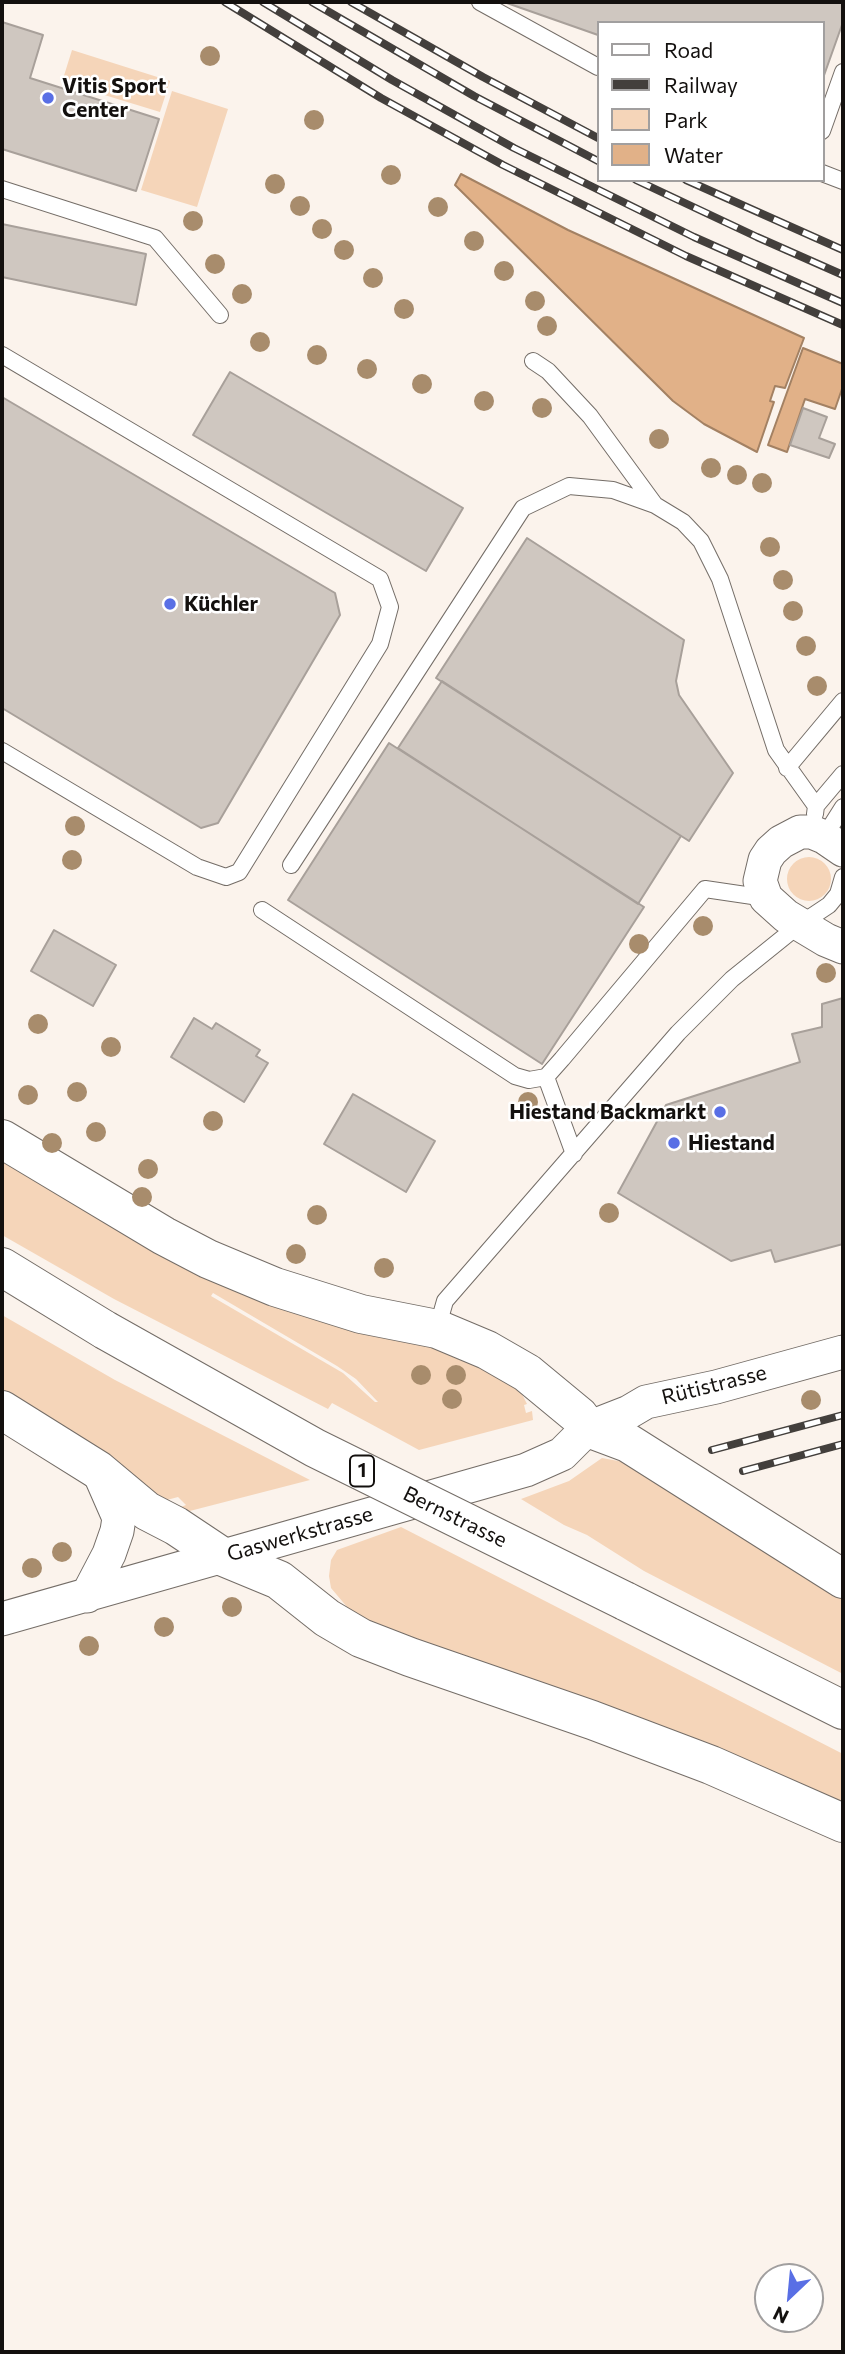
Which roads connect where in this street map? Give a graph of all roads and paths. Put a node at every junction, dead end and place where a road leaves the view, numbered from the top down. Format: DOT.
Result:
graph roads {
  1 [pos="480,2"];
  2 [pos="596,66"];
  3 [pos="843,72"];
  4 [pos="824,125"];
  5 [pos="824,174"];
  6 [pos="843,181"];
  7 [pos="2,189"];
  8 [pos="220,315"];
  9 [pos="2,355"];
  10 [pos="533,361"];
  11 [pos="655,505"];
  12 [pos="843,701"];
  13 [pos="2,751"];
  14 [pos="787,768"];
  15 [pos="843,774"];
  16 [pos="843,807"];
  17 [pos="824,831"];
  18 [pos="292,865"];
  19 [pos="843,877"];
  20 [pos="766,898"];
  21 [pos="262,910"];
  22 [pos="799,925"];
  23 [pos="843,947"];
  24 [pos="546,1077"];
  25 [pos="2,1139"];
  26 [pos="574,1154"];
  27 [pos="2,1267"];
  28 [pos="437,1329"];
  29 [pos="843,1352"];
  30 [pos="2,1410"];
  31 [pos="588,1428"];
  32 [pos="98,1470"];
  33 [pos="221,1556"];
  34 [pos="843,1579"];
  35 [pos="87,1596"];
  36 [pos="2,1619"];
  37 [pos="843,1710"];
  38 [pos="843,1823"];
  1 -- 2 [label="lane"];
  3 -- 4 [label="lane"];
  5 -- 6 [label="lane"];
  7 -- 8 [label="lane"];
  9 -- 13 [label="lane"];
  10 -- 11 [label="lane"];
  11 -- 14 [label="lane"];
  11 -- 18 [label="lane"];
  12 -- 14 [label="lane"];
  14 -- 17 [label="lane"];
  15 -- 17 [label="lane"];
  16 -- 17 [label="lane"];
  17 -- 20 [label="street"];
  19 -- 22 [label="lane"];
  20 -- 22 [label="street"];
  20 -- 24 [label="lane"];
  21 -- 24 [label="lane"];
  22 -- 23 [label="street"];
  22 -- 26 [label="lane"];
  24 -- 26 [label="lane"];
  25 -- 28 [label="street"];
  26 -- 28 [label="lane"];
  27 -- 37 [label="street, Bernstrasse / 1, bridge"];
  28 -- 31 [label="street"];
  29 -- 31 [label="street, Rütistrasse"];
  30 -- 32 [label="street"];
  31 -- 33 [label="street, Gaswerkstrasse"];
  31 -- 34 [label="street"];
  32 -- 33 [label="street"];
  32 -- 35 [label="street"];
  33 -- 35 [label="street, Gaswerkstrasse"];
  33 -- 38 [label="street"];
  35 -- 36 [label="street, Gaswerkstrasse"];
}
